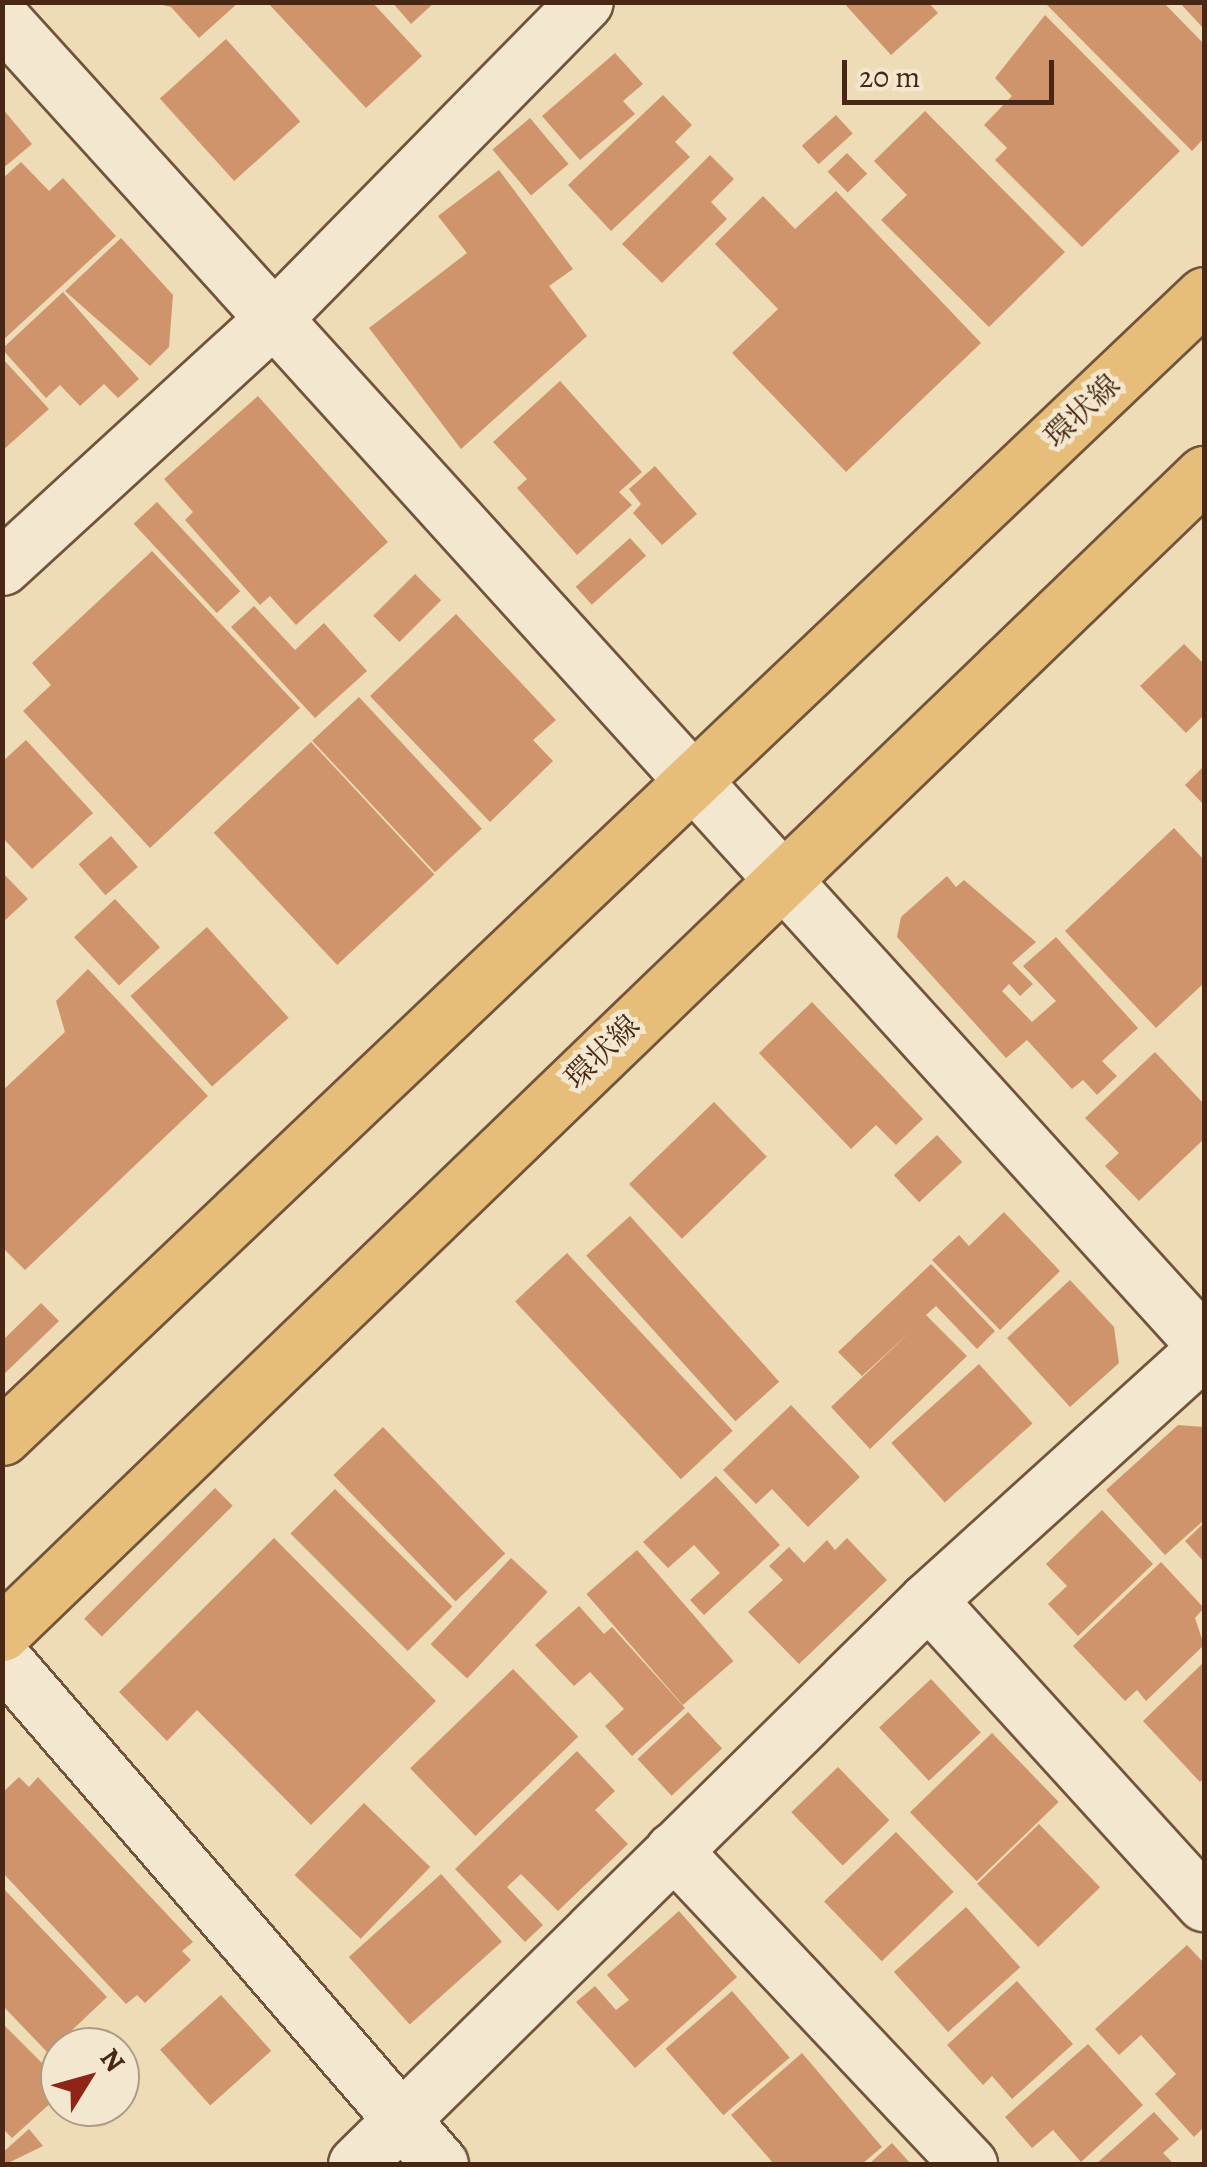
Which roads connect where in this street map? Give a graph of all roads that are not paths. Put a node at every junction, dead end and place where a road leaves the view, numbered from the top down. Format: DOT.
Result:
graph roads {
  1 [pos="585,2"];
  2 [pos="2,19"];
  3 [pos="1204,296"];
  4 [pos="275,317"];
  5 [pos="1204,474"];
  6 [pos="2,567"];
  7 [pos="694,777"];
  8 [pos="784,875"];
  9 [pos="1204,1347"];
  10 [pos="2,1437"];
  11 [pos="928,1600"];
  12 [pos="2,1634"];
  13 [pos="2,1658"];
  14 [pos="672,1850"];
  15 [pos="1204,1903"];
  16 [pos="399,2121"];
  17 [pos="356,2164"];
  18 [pos="440,2164"];
  19 [pos="968,2164"];
  1 -- 4 [label="street"];
  2 -- 4 [label="street"];
  3 -- 7 [label="main road, 環状線"];
  4 -- 6 [label="street"];
  4 -- 7 [label="street"];
  5 -- 8 [label="main road, 環状線"];
  7 -- 8 [label="street"];
  7 -- 10 [label="main road, 環状線"];
  8 -- 9 [label="street"];
  8 -- 12 [label="main road, 環状線"];
  9 -- 11 [label="street"];
  11 -- 14 [label="street"];
  11 -- 15 [label="street"];
  13 -- 16 [label="street"];
  14 -- 16 [label="street"];
  14 -- 19 [label="street"];
  16 -- 17 [label="street"];
  16 -- 18 [label="street"];
}
